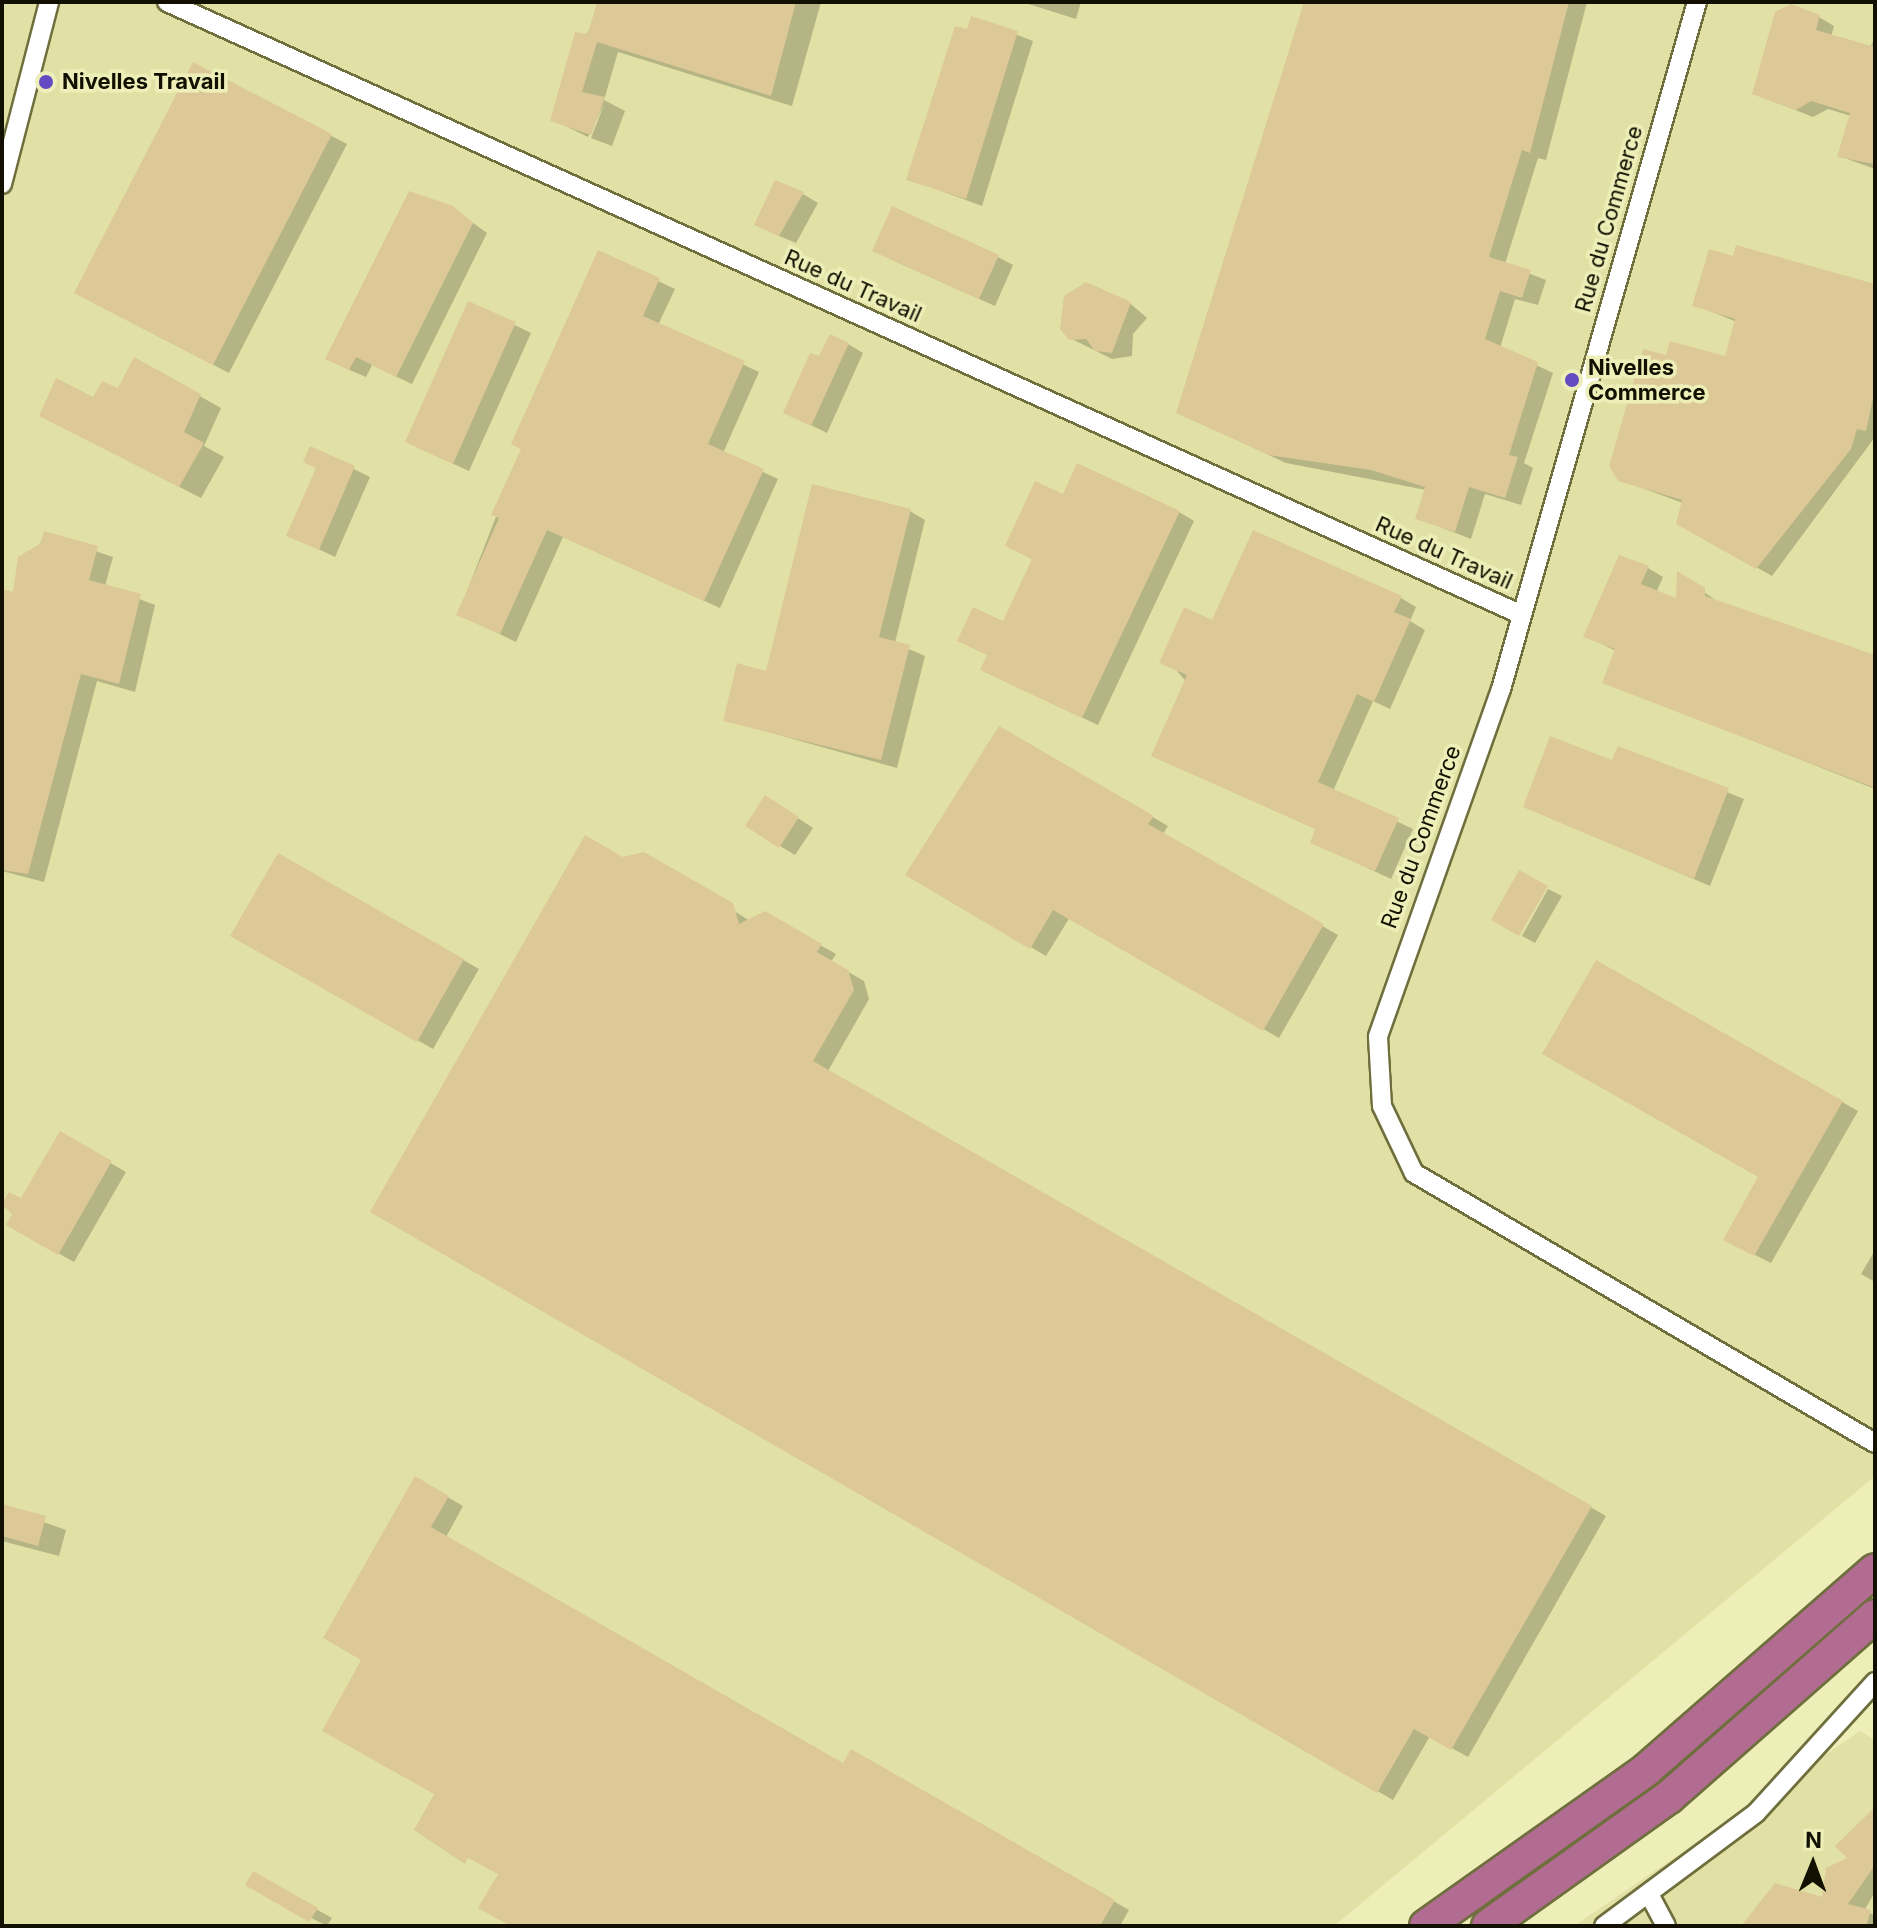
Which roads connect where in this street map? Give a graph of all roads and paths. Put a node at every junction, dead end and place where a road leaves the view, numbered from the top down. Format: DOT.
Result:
graph roads {
  1 [pos="49,2"];
  2 [pos="167,2"];
  3 [pos="1697,2"];
  4 [pos="2,184"];
  5 [pos="1520,614"];
  6 [pos="1875,1443"];
  7 [pos="1875,1570"];
  8 [pos="1875,1616"];
  9 [pos="1875,1682"];
  10 [pos="1649,1894"];
  11 [pos="1426,1926"];
  12 [pos="1488,1926"];
  13 [pos="1604,1926"];
  14 [pos="1666,1926"];
  1 -- 4 [label="street"];
  2 -- 5 [label="street, Rue du Travail"];
  3 -- 5 [label="street, Rue du Commerce"];
  5 -- 6 [label="street, Rue du Commerce"];
  7 -- 11 [label="highway"];
  8 -- 12 [label="highway"];
  9 -- 10 [label="street"];
  10 -- 13 [label="street"];
  10 -- 14 [label="street"];
}
